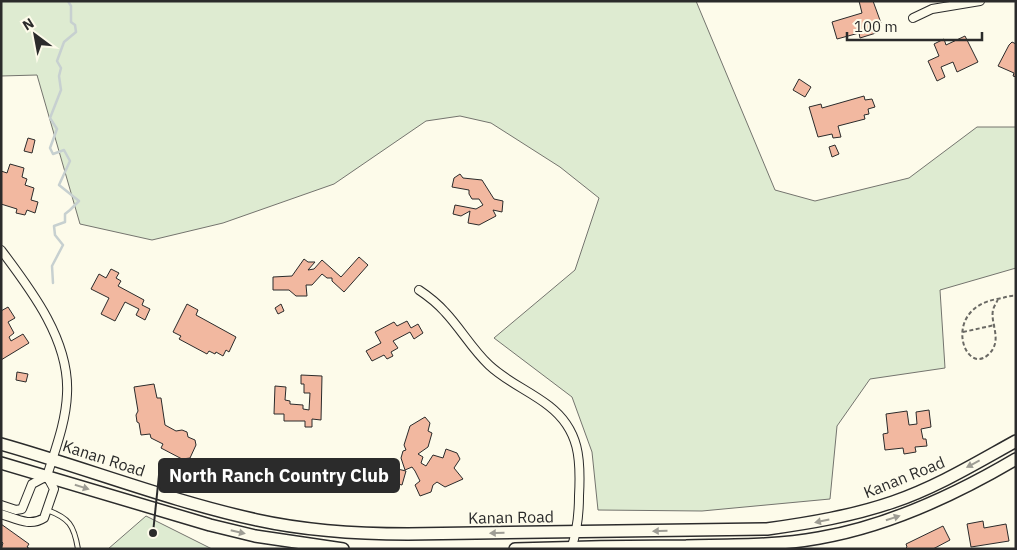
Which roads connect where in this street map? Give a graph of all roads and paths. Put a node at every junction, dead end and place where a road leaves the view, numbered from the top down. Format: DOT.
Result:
graph roads {
  1 [pos="980,1"];
  2 [pos="913,18"];
  3 [pos="1,250"];
  4 [pos="419,290"];
  5 [pos="1016,296"];
  6 [pos="998,299"];
  7 [pos="995,325"];
  8 [pos="963,332"];
  9 [pos="1016,440"];
  10 [pos="1,444"];
  11 [pos="52,458"];
  12 [pos="1016,459"];
  13 [pos="1,463"];
  14 [pos="47,476"];
  15 [pos="1,505"];
  16 [pos="22,509"];
  17 [pos="47,510"];
  18 [pos="1,514"];
  19 [pos="26,522"];
  20 [pos="576,532"];
  21 [pos="572,548"];
  22 [pos="78,549"];
  23 [pos="343,549"];
  24 [pos="515,549"];
  1 -- 2 [label="street"];
  3 -- 11 [label="street"];
  4 -- 20 [label="street"];
  5 -- 6 [label="path"];
  6 -- 7 [label="path"];
  6 -- 8 [label="path"];
  7 -- 8 [label="path"];
  7 -- 8 [label="path"];
  9 -- 20 [label="main road, Kanan Road, one-way"];
  10 -- 11 [label="main road, Kanan Road"];
  11 -- 14 [label="street"];
  20 -- 11 [label="main road, Kanan Road, one-way"];
  21 -- 12 [label="main road, Kanan Road, one-way"];
  13 -- 14 [label="main road, Kanan Road"];
  14 -- 16 [label="street"];
  14 -- 17 [label="street"];
  14 -- 23 [label="main road, Kanan Road, one-way"];
  15 -- 16 [label="street"];
  16 -- 19 [label="street"];
  17 -- 19 [label="street"];
  17 -- 22 [label="lane"];
  18 -- 19 [label="street"];
  20 -- 21 [label="street"];
  21 -- 24 [label="main road, Kanan Road"];
}
